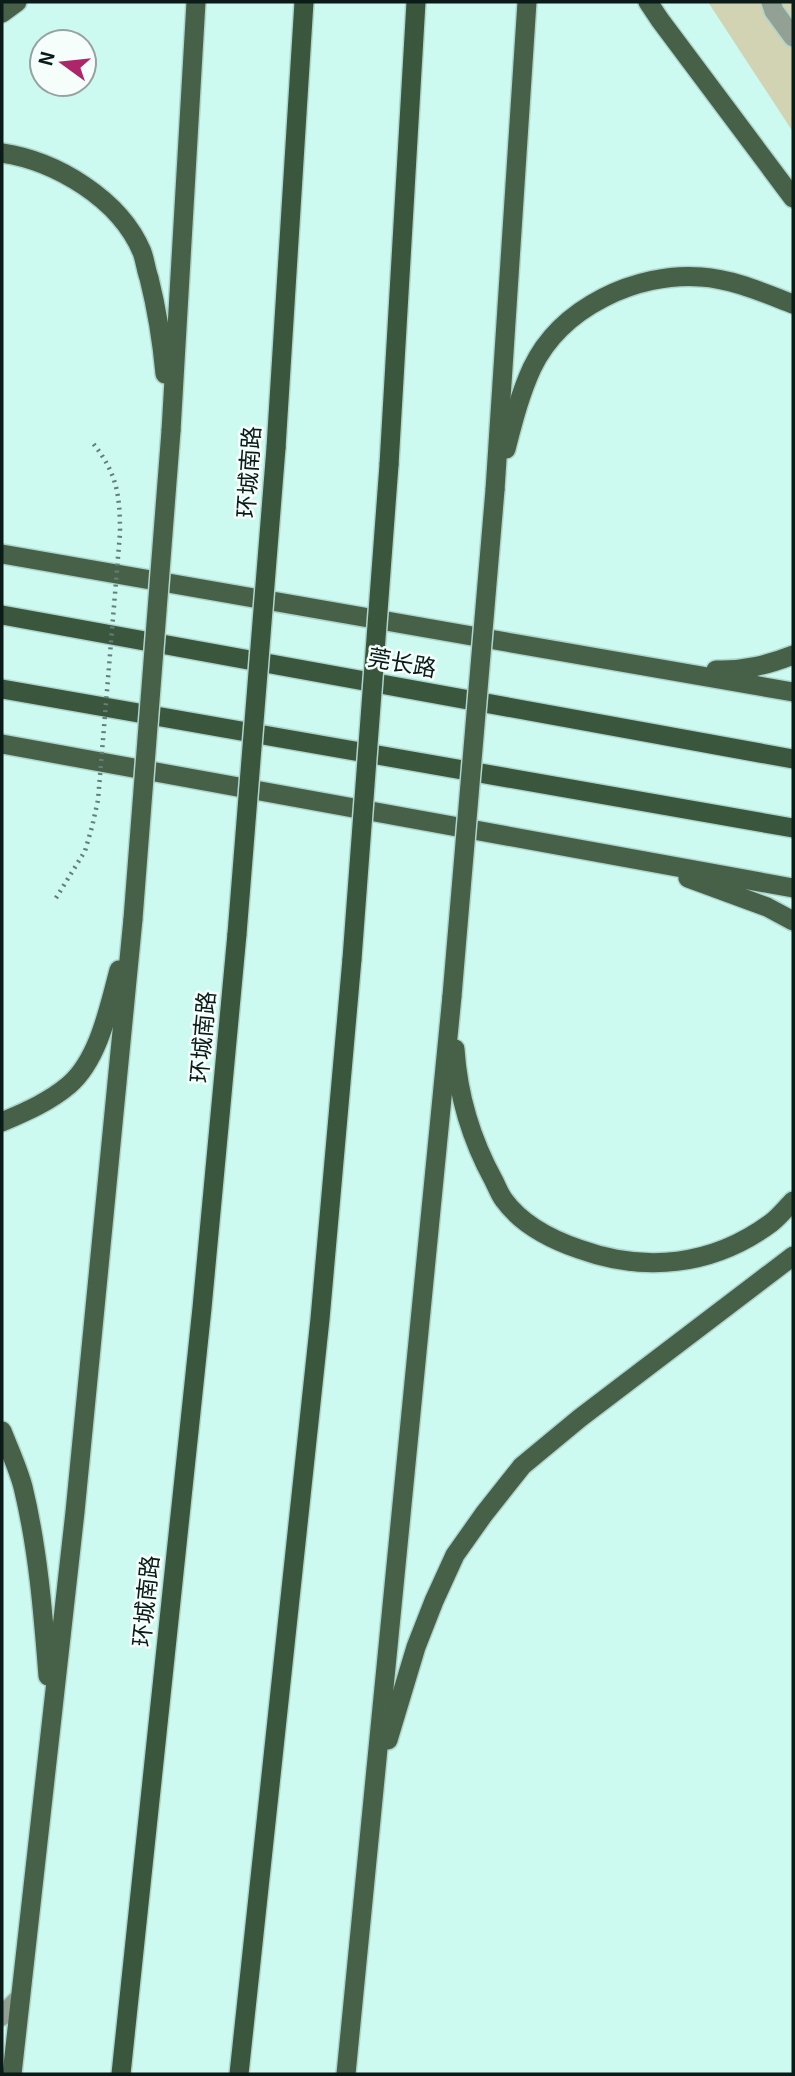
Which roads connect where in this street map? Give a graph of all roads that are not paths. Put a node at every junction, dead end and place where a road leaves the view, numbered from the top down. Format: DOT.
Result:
graph roads {
  1 [pos="17,2"];
  2 [pos="196,2"];
  3 [pos="304,2"];
  4 [pos="416,2"];
  5 [pos="527,2"];
  6 [pos="648,2"];
  7 [pos="771,2"];
  8 [pos="2,13"];
  9 [pos="793,37"];
  10 [pos="2,153"];
  11 [pos="793,198"];
  12 [pos="793,304"];
  13 [pos="171,431"];
  14 [pos="495,491"];
  15 [pos="2,544"];
  16 [pos="2,554"];
  17 [pos="61,564"];
  18 [pos="2,615"];
  19 [pos="793,655"];
  20 [pos="662,669"];
  21 [pos="2,689"];
  22 [pos="793,692"];
  23 [pos="2,746"];
  24 [pos="793,759"];
  25 [pos="793,828"];
  26 [pos="634,859"];
  27 [pos="793,888"];
  28 [pos="133,919"];
  29 [pos="793,921"];
  30 [pos="452,996"];
  31 [pos="2,1122"];
  32 [pos="793,1201"];
  33 [pos="793,1256"];
  34 [pos="2,1431"];
  35 [pos="51,1727"];
  36 [pos="375,1782"];
  37 [pos="20,1998"];
  38 [pos="2,2016"];
  39 [pos="12,2074"];
  40 [pos="121,2074"];
  41 [pos="239,2074"];
  42 [pos="346,2074"];
  1 -- 8 [label="main road"];
  2 -- 13 [label="main road"];
  3 -- 40 [label="highway, 环城南路, bridge"];
  4 -- 41 [label="highway, bridge"];
  5 -- 14 [label="main road"];
  6 -- 11 [label="main road"];
  7 -- 9 [label="street"];
  10 -- 13 [label="main road"];
  12 -- 14 [label="main road"];
  13 -- 28 [label="main road, bridge"];
  14 -- 30 [label="main road, bridge"];
  15 -- 17 [label="main road"];
  16 -- 17 [label="main road"];
  17 -- 20 [label="main road"];
  18 -- 24 [label="highway, 莞长路"];
  19 -- 20 [label="main road"];
  20 -- 22 [label="main road"];
  21 -- 25 [label="highway"];
  23 -- 26 [label="main road"];
  26 -- 27 [label="main road"];
  26 -- 29 [label="main road"];
  28 -- 31 [label="main road"];
  28 -- 35 [label="main road"];
  30 -- 32 [label="main road"];
  30 -- 36 [label="main road"];
  33 -- 36 [label="main road"];
  34 -- 35 [label="main road"];
  35 -- 37 [label="main road"];
  36 -- 42 [label="main road"];
  37 -- 38 [label="street"];
  37 -- 39 [label="main road"];
}
